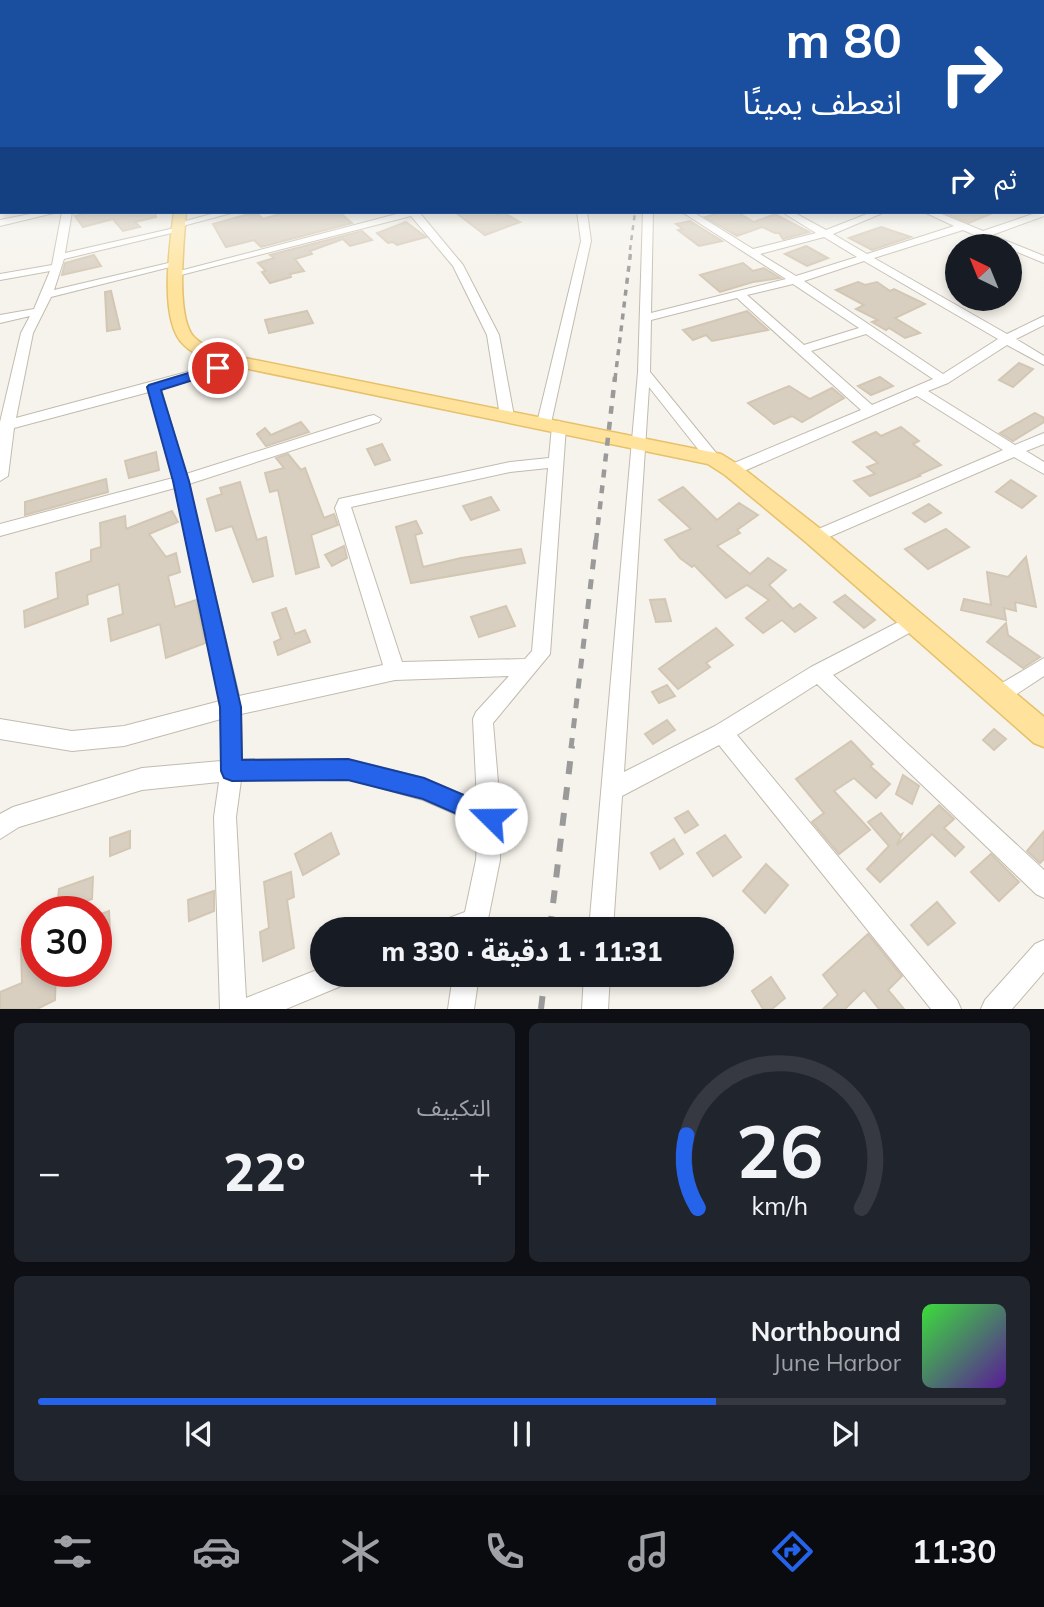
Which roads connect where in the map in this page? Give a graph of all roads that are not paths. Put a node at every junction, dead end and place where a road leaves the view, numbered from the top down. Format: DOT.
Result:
graph roads {
  1 [pos="43,214"];
  2 [pos="67,214"];
  3 [pos="220,214"];
  4 [pos="399,214"];
  5 [pos="409,214"];
  6 [pos="582,214"];
  7 [pos="648,214"];
  8 [pos="690,214"];
  9 [pos="791,214"];
  10 [pos="875,214"];
  11 [pos="934,214"];
  12 [pos="1021,214"];
  13 [pos="1040,214"];
  14 [pos="1030,217"];
  15 [pos="179,222"];
  16 [pos="0,223"];
  17 [pos="964,226"];
  18 [pos="825,233"];
  19 [pos="984,234"];
  20 [pos="1022,250"];
  21 [pos="751,253"];
  22 [pos="867,258"];
  23 [pos="1044,260"];
  24 [pos="58,262"];
  25 [pos="177,269"];
  26 [pos="0,277"];
  27 [pos="795,280"];
  28 [pos="47,295"];
  29 [pos="740,295"];
  30 [pos="39,311"];
  31 [pos="645,318"];
  32 [pos="0,319"];
  33 [pos="1044,320"];
  34 [pos="869,329"];
  35 [pos="1007,339"];
  36 [pos="801,351"];
  37 [pos="1044,361"];
  38 [pos="239,362"];
  39 [pos="645,372"];
  40 [pos="943,380"];
  41 [pos="154,387"];
  42 [pos="918,391"];
  43 [pos="871,411"];
  44 [pos="507,416"];
  45 [pos="374,419"];
  46 [pos="552,425"];
  47 [pos="4,426"];
  48 [pos="1044,438"];
  49 [pos="637,442"];
  50 [pos="1016,450"];
  51 [pos="714,459"];
  52 [pos="556,462"];
  53 [pos="1044,469"];
  54 [pos="732,470"];
  55 [pos="0,477"];
  56 [pos="181,481"];
  57 [pos="0,530"];
  58 [pos="814,537"];
  59 [pos="914,622"];
  60 [pos="1044,666"];
  61 [pos="528,667"];
  62 [pos="395,671"];
  63 [pos="818,673"];
  64 [pos="999,695"];
  65 [pos="230,707"];
  66 [pos="0,729"];
  67 [pos="722,733"];
  68 [pos="1044,734"];
  69 [pos="232,771"];
  70 [pos="612,790"];
  71 [pos="491,818"];
  72 [pos="0,828"];
  73 [pos="1044,886"];
  74 [pos="470,917"];
  75 [pos="602,917"];
  76 [pos="1044,953"];
  77 [pos="310,986"];
  78 [pos="464,987"];
  79 [pos="596,987"];
  80 [pos="233,1009"];
  81 [pos="251,1009"];
  82 [pos="461,1009"];
  83 [pos="595,1009"];
  84 [pos="947,1009"];
  85 [pos="995,1009"];
  1 -- 16 [label="street"];
  2 -- 24 [label="street"];
  3 -- 15 [label="street"];
  4 -- 25 [label="street"];
  5 -- 44 [label="street"];
  6 -- 46 [label="street"];
  7 -- 31 [label="street"];
  8 -- 21 [label="street"];
  9 -- 18 [label="street"];
  10 -- 18 [label="street"];
  11 -- 17 [label="street"];
  12 -- 14 [label="street"];
  13 -- 14 [label="street"];
  14 -- 19 [label="street"];
  15 -- 24 [label="street"];
  15 -- 25 [label="main road"];
  17 -- 19 [label="street"];
  17 -- 22 [label="street"];
  18 -- 21 [label="street"];
  18 -- 22 [label="street"];
  20 -- 23 [label="street"];
  21 -- 27 [label="street"];
  22 -- 27 [label="street"];
  22 -- 35 [label="street"];
  24 -- 26 [label="street"];
  24 -- 28 [label="street"];
  25 -- 28 [label="street"];
  25 -- 38 [label="main road"];
  27 -- 29 [label="street"];
  27 -- 34 [label="street"];
  28 -- 30 [label="street"];
  29 -- 31 [label="street"];
  29 -- 36 [label="street"];
  30 -- 32 [label="street"];
  30 -- 47 [label="street"];
  31 -- 39 [label="street"];
  33 -- 35 [label="street"];
  34 -- 36 [label="street"];
  34 -- 40 [label="street"];
  35 -- 37 [label="street"];
  35 -- 40 [label="street"];
  36 -- 43 [label="street"];
  38 -- 41 [label="street"];
  38 -- 44 [label="main road"];
  39 -- 49 [label="street"];
  39 -- 51 [label="street"];
  40 -- 42 [label="street"];
  41 -- 47 [label="street"];
  41 -- 56 [label="street"];
  42 -- 43 [label="street"];
  42 -- 50 [label="street"];
  43 -- 54 [label="street"];
  44 -- 46 [label="main road"];
  45 -- 56 [label="street"];
  46 -- 49 [label="main road"];
  46 -- 52 [label="street"];
  47 -- 55 [label="street"];
  48 -- 50 [label="street"];
  49 -- 51 [label="main road"];
  49 -- 70 [label="street"];
  50 -- 53 [label="street"];
  50 -- 58 [label="street"];
  51 -- 54 [label="main road"];
  52 -- 61 [label="street"];
  52 -- 62 [label="street"];
  54 -- 58 [label="main road"];
  56 -- 57 [label="street"];
  56 -- 65 [label="street"];
  58 -- 59 [label="main road"];
  59 -- 63 [label="street"];
  59 -- 64 [label="main road"];
  60 -- 64 [label="street"];
  61 -- 62 [label="street"];
  61 -- 71 [label="street"];
  62 -- 65 [label="street"];
  63 -- 67 [label="street"];
  63 -- 73 [label="street"];
  64 -- 68 [label="main road"];
  65 -- 66 [label="street"];
  65 -- 69 [label="street"];
  67 -- 70 [label="street"];
  67 -- 84 [label="street"];
  69 -- 71 [label="street"];
  69 -- 72 [label="street"];
  69 -- 80 [label="street"];
  70 -- 75 [label="street"];
  71 -- 74 [label="street"];
  76 -- 85 [label="street"];
  77 -- 81 [label="street"];
  78 -- 82 [label="street"];
  79 -- 83 [label="street"];
}
